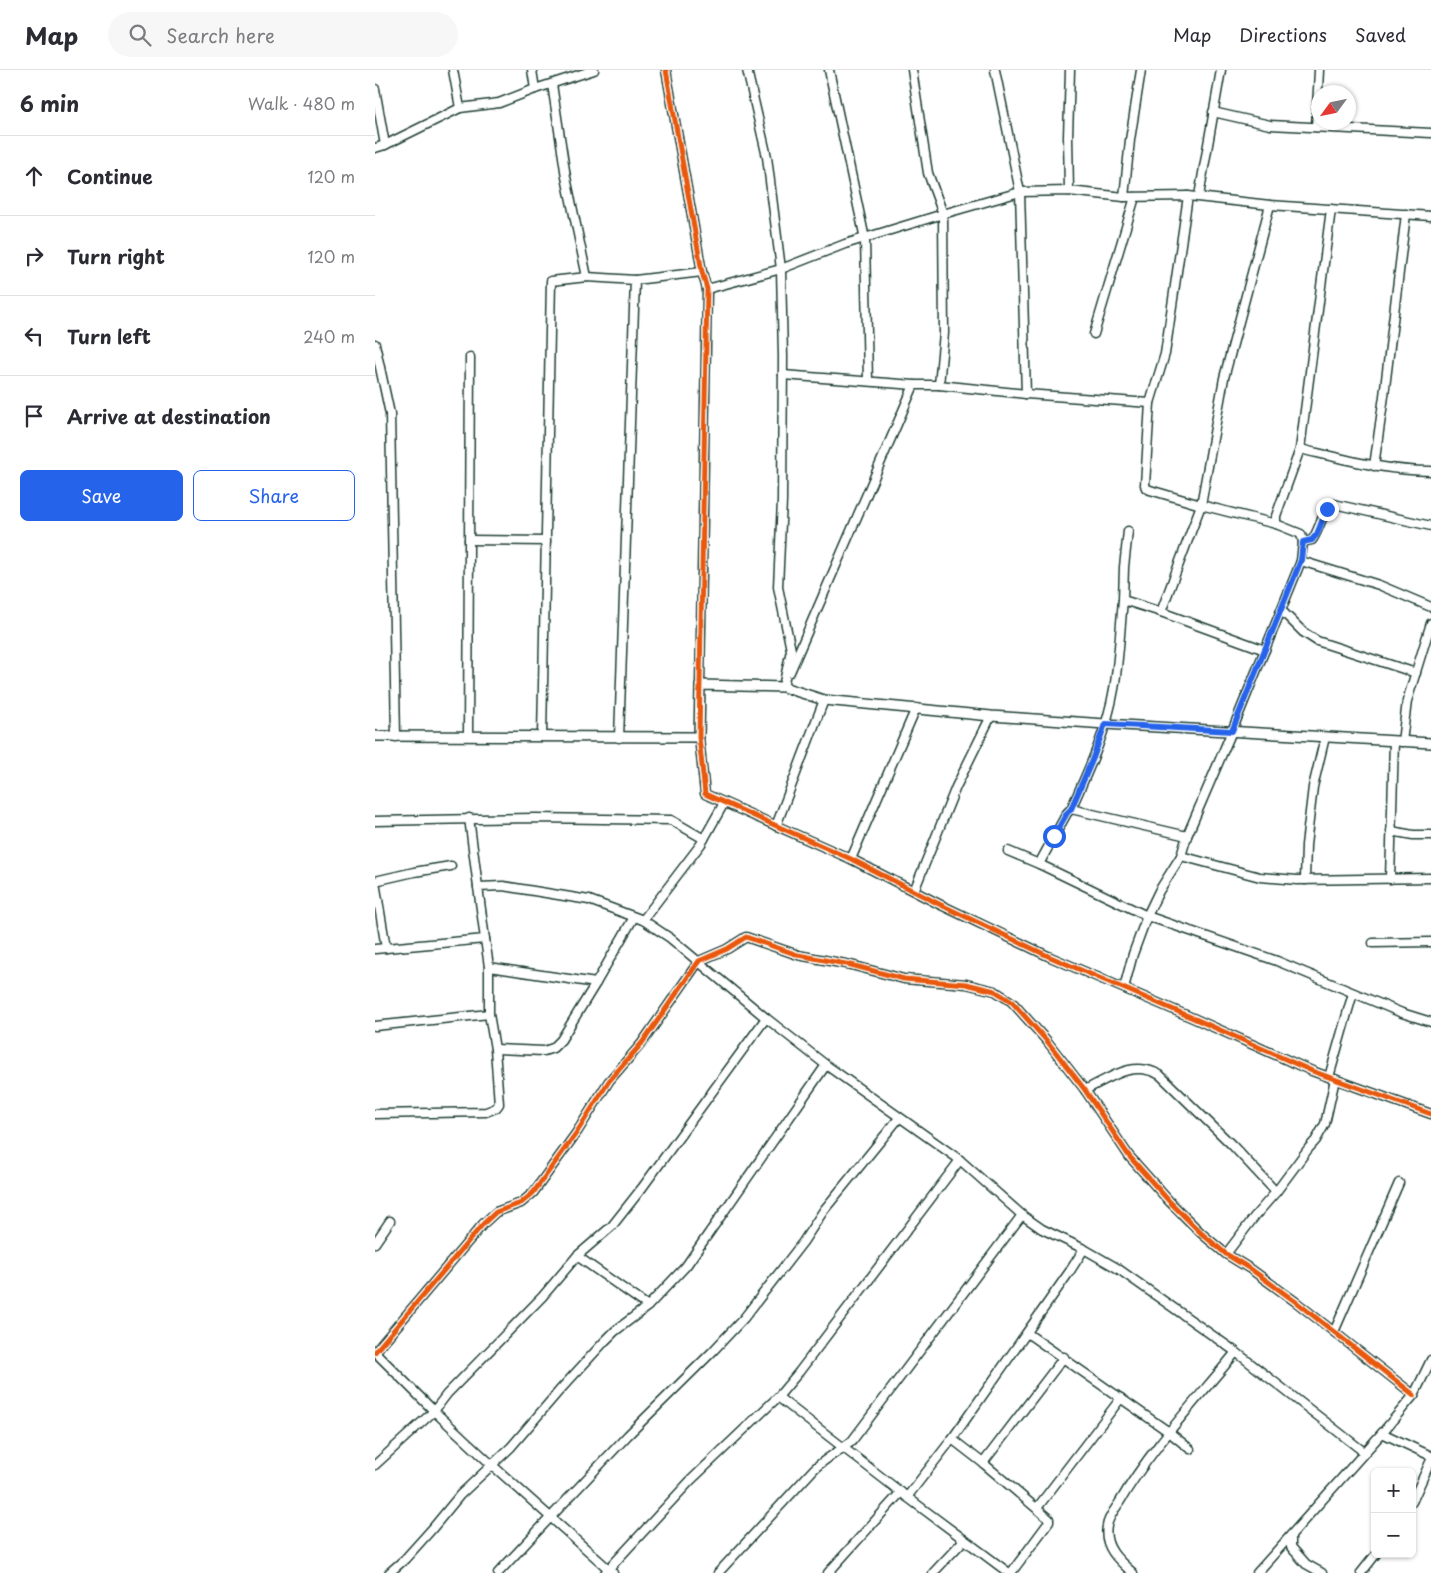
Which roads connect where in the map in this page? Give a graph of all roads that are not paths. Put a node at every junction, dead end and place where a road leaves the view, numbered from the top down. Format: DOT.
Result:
graph roads {
  1 [pos="453,70"];
  2 [pos="532,70"];
  3 [pos="594,70"];
  4 [pos="666,70"];
  5 [pos="747,70"];
  6 [pos="829,70"];
  7 [pos="912,70"];
  8 [pos="995,70"];
  9 [pos="1070,70"];
  10 [pos="1141,70"];
  11 [pos="1221,70"];
  12 [pos="1319,70"];
  13 [pos="552,84"];
  14 [pos="1318,85"];
  15 [pos="375,89"];
  16 [pos="535,89"];
  17 [pos="460,108"];
  18 [pos="1213,112"];
  19 [pos="1311,127"];
  20 [pos="1356,129"];
  21 [pos="1431,133"];
  22 [pos="385,145"];
  23 [pos="375,148"];
  24 [pos="1069,191"];
  25 [pos="1020,192"];
  26 [pos="1188,196"];
  27 [pos="1199,196"];
  28 [pos="1124,197"];
  29 [pos="1135,197"];
  30 [pos="1270,205"];
  31 [pos="1331,209"];
  32 [pos="943,214"];
  33 [pos="1406,214"];
  34 [pos="1431,216"];
  35 [pos="865,239"];
  36 [pos="781,269"];
  37 [pos="702,272"];
  38 [pos="587,277"];
  39 [pos="635,280"];
  40 [pos="707,289"];
  41 [pos="1094,334"];
  42 [pos="375,344"];
  43 [pos="470,357"];
  44 [pos="783,375"];
  45 [pos="868,381"];
  46 [pos="939,385"];
  47 [pos="913,386"];
  48 [pos="1026,394"];
  49 [pos="1151,403"];
  50 [pos="1300,450"];
  51 [pos="1374,466"];
  52 [pos="1431,471"];
  53 [pos="1201,506"];
  54 [pos="1275,524"];
  55 [pos="1431,526"];
  56 [pos="1128,531"];
  57 [pos="469,540"];
  58 [pos="546,541"];
  59 [pos="1303,542"];
  60 [pos="1301,560"];
  61 [pos="1123,600"];
  62 [pos="1431,607"];
  63 [pos="1281,610"];
  64 [pos="1161,612"];
  65 [pos="1431,623"];
  66 [pos="1265,650"];
  67 [pos="1416,673"];
  68 [pos="701,685"];
  69 [pos="783,687"];
  70 [pos="824,700"];
  71 [pos="916,708"];
  72 [pos="991,716"];
  73 [pos="1105,724"];
  74 [pos="1232,731"];
  75 [pos="375,736"];
  76 [pos="468,736"];
  77 [pos="543,736"];
  78 [pos="396,737"];
  79 [pos="699,737"];
  80 [pos="1325,737"];
  81 [pos="619,738"];
  82 [pos="1398,742"];
  83 [pos="1431,743"];
  84 [pos="725,803"];
  85 [pos="1071,809"];
  86 [pos="469,818"];
  87 [pos="375,821"];
  88 [pos="776,826"];
  89 [pos="1391,831"];
  90 [pos="1431,835"];
  91 [pos="1187,836"];
  92 [pos="703,839"];
  93 [pos="1008,851"];
  94 [pos="1181,856"];
  95 [pos="851,859"];
  96 [pos="1039,864"];
  97 [pos="451,866"];
  98 [pos="1431,878"];
  99 [pos="1390,879"];
  100 [pos="1305,880"];
  101 [pos="375,881"];
  102 [pos="478,887"];
  103 [pos="914,891"];
  104 [pos="1147,916"];
  105 [pos="634,917"];
  106 [pos="643,920"];
  107 [pos="485,939"];
  108 [pos="1431,942"];
  109 [pos="1373,943"];
  110 [pos="385,948"];
  111 [pos="375,949"];
  112 [pos="699,960"];
  113 [pos="489,967"];
  114 [pos="596,983"];
  115 [pos="1124,988"];
  116 [pos="1353,993"];
  117 [pos="489,1014"];
  118 [pos="766,1018"];
  119 [pos="1431,1022"];
  120 [pos="375,1026"];
  121 [pos="495,1049"];
  122 [pos="826,1065"];
  123 [pos="1332,1078"];
  124 [pos="1085,1090"];
  125 [pos="375,1114"];
  126 [pos="1431,1114"];
  127 [pos="899,1118"];
  128 [pos="960,1160"];
  129 [pos="1399,1183"];
  130 [pos="1276,1192"];
  131 [pos="1022,1215"];
  132 [pos="390,1221"];
  133 [pos="375,1243"];
  134 [pos="1084,1249"];
  135 [pos="1226,1254"];
  136 [pos="577,1256"];
  137 [pos="649,1306"];
  138 [pos="1334,1332"];
  139 [pos="1027,1333"];
  140 [pos="375,1352"];
  141 [pos="1236,1352"];
  142 [pos="1064,1357"];
  143 [pos="1431,1360"];
  144 [pos="1413,1395"];
  145 [pos="778,1397"];
  146 [pos="1121,1398"];
  147 [pos="434,1411"];
  148 [pos="1169,1432"];
  149 [pos="1382,1433"];
  150 [pos="952,1439"];
  151 [pos="844,1448"];
  152 [pos="1190,1449"];
  153 [pos="1364,1452"];
  154 [pos="1431,1456"];
  155 [pos="1431,1460"];
  156 [pos="983,1463"];
  157 [pos="375,1465"];
  158 [pos="492,1465"];
  159 [pos="1416,1493"];
  160 [pos="904,1494"];
  161 [pos="1037,1508"];
  162 [pos="552,1517"];
  163 [pos="1291,1535"];
  164 [pos="964,1540"];
  165 [pos="1373,1558"];
  166 [pos="609,1572"];
  167 [pos="389,1573"];
  168 [pos="498,1573"];
  169 [pos="718,1573"];
  170 [pos="828,1573"];
  171 [pos="933,1573"];
  172 [pos="1010,1573"];
  173 [pos="1133,1573"];
  174 [pos="1257,1573"];
  175 [pos="1322,1573"];
  176 [pos="1361,1573"];
  1 -- 17 [label="street"];
  2 -- 16 [label="street"];
  3 -- 13 [label="street"];
  4 -- 37 [label="street"];
  5 -- 36 [label="street"];
  6 -- 35 [label="street"];
  7 -- 32 [label="street"];
  8 -- 25 [label="street"];
  9 -- 24 [label="street"];
  10 -- 28 [label="street"];
  11 -- 18 [label="street"];
  12 -- 14 [label="street"];
  13 -- 16 [label="street"];
  13 -- 38 [label="street"];
  15 -- 22 [label="street"];
  16 -- 17 [label="street"];
  17 -- 22 [label="street"];
  18 -- 19 [label="street"];
  18 -- 27 [label="street"];
  20 -- 21 [label="street"];
  22 -- 23 [label="street"];
  24 -- 25 [label="street"];
  24 -- 28 [label="street"];
  25 -- 32 [label="street"];
  25 -- 48 [label="street"];
  26 -- 27 [label="street"];
  26 -- 29 [label="street"];
  26 -- 49 [label="street"];
  27 -- 30 [label="street"];
  28 -- 29 [label="street"];
  29 -- 41 [label="street"];
  30 -- 31 [label="street"];
  30 -- 53 [label="street"];
  31 -- 33 [label="street"];
  31 -- 50 [label="street"];
  32 -- 35 [label="street"];
  32 -- 46 [label="street"];
  33 -- 34 [label="street"];
  33 -- 51 [label="street"];
  35 -- 36 [label="street"];
  35 -- 45 [label="street"];
  36 -- 40 [label="street"];
  36 -- 44 [label="street"];
  37 -- 39 [label="street"];
  37 -- 40 [label="street"];
  38 -- 39 [label="street"];
  38 -- 58 [label="street"];
  39 -- 81 [label="street"];
  40 -- 68 [label="street"];
  42 -- 78 [label="street"];
  43 -- 57 [label="street"];
  44 -- 45 [label="street"];
  44 -- 69 [label="street"];
  45 -- 47 [label="street"];
  46 -- 47 [label="street"];
  46 -- 48 [label="street"];
  47 -- 69 [label="street"];
  48 -- 49 [label="street"];
  49 -- 53 [label="street"];
  50 -- 51 [label="street"];
  50 -- 54 [label="street"];
  51 -- 52 [label="street"];
  53 -- 54 [label="street"];
  53 -- 64 [label="street"];
  54 -- 59 [label="street"];
  55 -- 59 [label="street"];
  56 -- 61 [label="street"];
  57 -- 58 [label="street"];
  57 -- 76 [label="street"];
  58 -- 77 [label="street"];
  59 -- 60 [label="street"];
  60 -- 62 [label="street"];
  60 -- 63 [label="street"];
  61 -- 64 [label="street"];
  61 -- 73 [label="street"];
  63 -- 66 [label="street"];
  63 -- 67 [label="street"];
  64 -- 66 [label="street"];
  65 -- 67 [label="street"];
  66 -- 74 [label="street"];
  67 -- 82 [label="street"];
  68 -- 69 [label="street"];
  68 -- 79 [label="street"];
  69 -- 70 [label="street"];
  70 -- 71 [label="street"];
  70 -- 88 [label="street"];
  71 -- 72 [label="street"];
  71 -- 95 [label="street"];
  72 -- 73 [label="street"];
  72 -- 103 [label="street"];
  73 -- 74 [label="street"];
  73 -- 85 [label="street"];
  74 -- 80 [label="street"];
  74 -- 91 [label="street"];
  75 -- 78 [label="street"];
  76 -- 77 [label="street"];
  76 -- 78 [label="street"];
  77 -- 81 [label="street"];
  79 -- 81 [label="street"];
  79 -- 84 [label="street"];
  80 -- 82 [label="street"];
  80 -- 100 [label="street"];
  82 -- 83 [label="street"];
  82 -- 89 [label="street"];
  84 -- 88 [label="street"];
  84 -- 92 [label="street"];
  85 -- 91 [label="street"];
  85 -- 96 [label="street"];
  86 -- 87 [label="street"];
  86 -- 92 [label="street"];
  86 -- 102 [label="street"];
  88 -- 95 [label="street"];
  89 -- 90 [label="street"];
  89 -- 99 [label="street"];
  91 -- 94 [label="street"];
  92 -- 106 [label="street"];
  93 -- 96 [label="street"];
  94 -- 100 [label="street"];
  94 -- 104 [label="street"];
  95 -- 103 [label="street"];
  96 -- 104 [label="street"];
  97 -- 101 [label="street"];
  98 -- 99 [label="street"];
  99 -- 100 [label="street"];
  101 -- 110 [label="street"];
  102 -- 105 [label="street"];
  102 -- 107 [label="street"];
  103 -- 115 [label="street"];
  104 -- 115 [label="street"];
  104 -- 116 [label="street"];
  105 -- 106 [label="street"];
  105 -- 114 [label="street"];
  106 -- 112 [label="street"];
  107 -- 110 [label="street"];
  107 -- 113 [label="street"];
  108 -- 109 [label="street"];
  110 -- 111 [label="street"];
  112 -- 118 [label="street"];
  112 -- 124 [label="street"];
  112 -- 140 [label="street"];
  113 -- 114 [label="street"];
  113 -- 117 [label="street"];
  114 -- 121 [label="street"];
  115 -- 123 [label="street"];
  116 -- 119 [label="street"];
  116 -- 123 [label="street"];
  117 -- 120 [label="street"];
  117 -- 121 [label="street"];
  118 -- 122 [label="street"];
  118 -- 136 [label="street"];
  121 -- 125 [label="street"];
  122 -- 127 [label="street"];
  122 -- 137 [label="street"];
  123 -- 126 [label="street"];
  123 -- 130 [label="street"];
  124 -- 130 [label="street"];
  124 -- 135 [label="street"];
  127 -- 128 [label="street"];
  127 -- 162 [label="street"];
  128 -- 131 [label="street"];
  128 -- 145 [label="street"];
  129 -- 138 [label="street"];
  130 -- 135 [label="street"];
  131 -- 134 [label="street"];
  131 -- 151 [label="street"];
  132 -- 133 [label="street"];
  134 -- 139 [label="street"];
  134 -- 141 [label="street"];
  135 -- 138 [label="street"];
  136 -- 137 [label="street"];
  136 -- 147 [label="street"];
  137 -- 158 [label="street"];
  138 -- 144 [label="street"];
  139 -- 142 [label="street"];
  139 -- 150 [label="street"];
  140 -- 147 [label="street"];
  141 -- 148 [label="street"];
  141 -- 153 [label="street"];
  142 -- 146 [label="street"];
  142 -- 156 [label="street"];
  143 -- 144 [label="street"];
  144 -- 149 [label="street"];
  145 -- 151 [label="street"];
  145 -- 166 [label="street"];
  146 -- 148 [label="street"];
  146 -- 161 [label="street"];
  147 -- 157 [label="street"];
  147 -- 158 [label="street"];
  148 -- 152 [label="street"];
  148 -- 173 [label="street"];
  149 -- 153 [label="street"];
  149 -- 154 [label="street"];
  150 -- 156 [label="street"];
  150 -- 160 [label="street"];
  151 -- 160 [label="street"];
  151 -- 169 [label="street"];
  153 -- 163 [label="street"];
  155 -- 159 [label="street"];
  156 -- 161 [label="street"];
  158 -- 162 [label="street"];
  158 -- 167 [label="street"];
  160 -- 164 [label="street"];
  160 -- 170 [label="street"];
  161 -- 172 [label="street"];
  162 -- 166 [label="street"];
  162 -- 168 [label="street"];
  163 -- 174 [label="street"];
  163 -- 175 [label="street"];
  164 -- 171 [label="street"];
  164 -- 172 [label="street"];
  165 -- 176 [label="street"];
}
